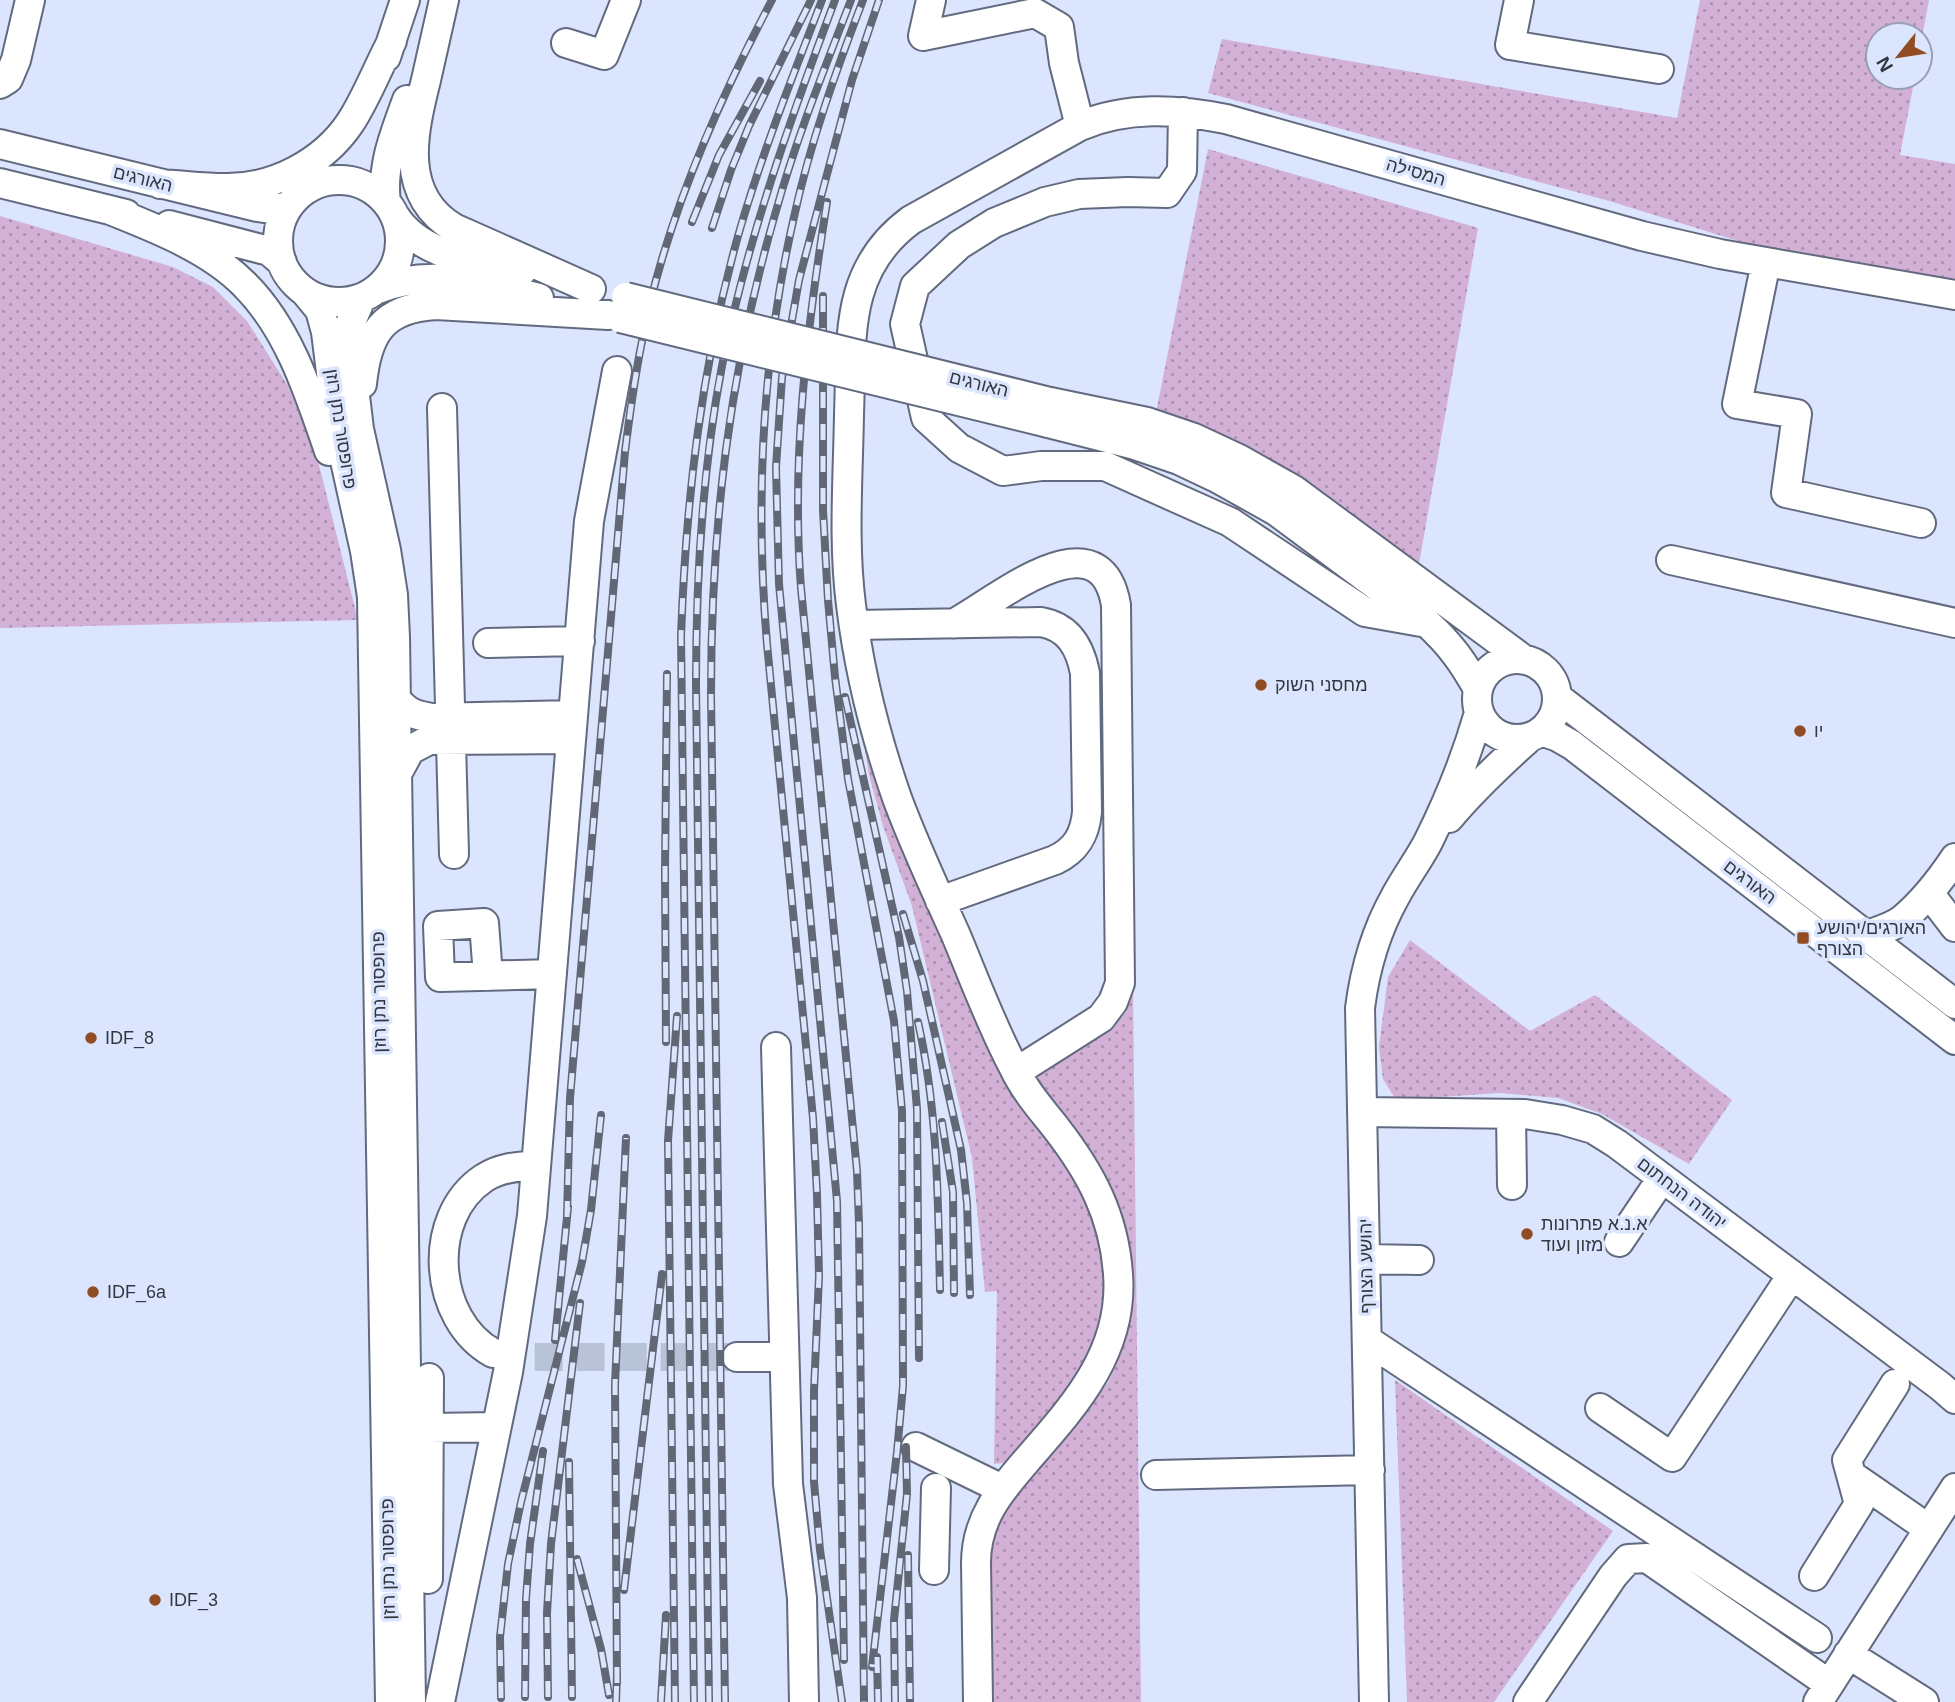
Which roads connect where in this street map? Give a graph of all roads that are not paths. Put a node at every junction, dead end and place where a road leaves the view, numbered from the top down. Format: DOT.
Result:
graph roads {
  1 [pos="30,0"];
  2 [pos="405,0"];
  3 [pos="444,0"];
  4 [pos="626,0"];
  5 [pos="931,0"];
  6 [pos="1519,0"];
  7 [pos="392,41"];
  8 [pos="566,43"];
  9 [pos="1659,69"];
  10 [pos="0,84"];
  11 [pos="1183,112"];
  12 [pos="1080,126"];
  13 [pos="0,144"];
  14 [pos="327,181"];
  15 [pos="0,183"];
  16 [pos="160,184"];
  17 [pos="389,206"];
  18 [pos="287,208"];
  19 [pos="110,210"];
  20 [pos="282,262"];
  21 [pos="1766,262"];
  22 [pos="591,289"];
  23 [pos="306,293"];
  24 [pos="370,294"];
  25 [pos="1955,295"];
  26 [pos="618,310"];
  27 [pos="617,371"];
  28 [pos="442,408"];
  29 [pos="1049,412"];
  30 [pos="359,429"];
  31 [pos="1921,523"];
  32 [pos="365,551"];
  33 [pos="1671,560"];
  34 [pos="1427,623"];
  35 [pos="953,624"];
  36 [pos="1955,624"];
  37 [pos="854,625"];
  38 [pos="580,641"];
  39 [pos="488,643"];
  40 [pos="1523,659"];
  41 [pos="1557,697"];
  42 [pos="395,698"];
  43 [pos="1478,701"];
  44 [pos="572,727"];
  45 [pos="451,729"];
  46 [pos="1535,734"];
  47 [pos="397,775"];
  48 [pos="1427,844"];
  49 [pos="454,854"];
  50 [pos="1955,858"];
  51 [pos="1928,893"];
  52 [pos="940,901"];
  53 [pos="1903,919"];
  54 [pos="1955,927"];
  55 [pos="1867,935"];
  56 [pos="1900,961"];
  57 [pos="552,974"];
  58 [pos="488,976"];
  59 [pos="1955,1004"];
  60 [pos="1955,1040"];
  61 [pos="776,1047"];
  62 [pos="1016,1072"];
  63 [pos="1363,1112"];
  64 [pos="1511,1114"];
  65 [pos="536,1166"];
  66 [pos="1662,1178"];
  67 [pos="1512,1185"];
  68 [pos="1619,1242"];
  69 [pos="1366,1259"];
  70 [pos="1419,1260"];
  71 [pos="1792,1275"];
  72 [pos="1367,1340"];
  73 [pos="493,1353"];
  74 [pos="737,1357"];
  75 [pos="784,1357"];
  76 [pos="429,1378"];
  77 [pos="1895,1384"];
  78 [pos="1955,1399"];
  79 [pos="1600,1408"];
  80 [pos="496,1427"];
  81 [pos="429,1428"];
  82 [pos="916,1447"];
  83 [pos="1370,1470"];
  84 [pos="1156,1475"];
  85 [pos="1851,1475"];
  86 [pos="936,1488"];
  87 [pos="1955,1488"];
  88 [pos="1002,1489"];
  89 [pos="935,1525"];
  90 [pos="981,1527"];
  91 [pos="1929,1529"];
  92 [pos="934,1570"];
  93 [pos="1814,1576"];
  94 [pos="1817,1638"];
  95 [pos="1848,1654"];
  96 [pos="447,1661"];
  97 [pos="1823,1693"];
  98 [pos="390,1702"];
  99 [pos="411,1702"];
  100 [pos="440,1702"];
  101 [pos="804,1702"];
  102 [pos="978,1702"];
  103 [pos="1374,1702"];
  104 [pos="1528,1702"];
  105 [pos="1924,1702"];
  1 -- 10 [label="street"];
  2 -- 7 [label="street"];
  3 -- 17 [label="street"];
  3 -- 22 [label="street"];
  4 -- 8 [label="street"];
  5 -- 12 [label="street"];
  6 -- 9 [label="street"];
  7 -- 14 [label="street"];
  7 -- 16 [label="street"];
  11 -- 12 [label="street, המסילה"];
  11 -- 21 [label="street, המסילה"];
  11 -- 34 [label="street"];
  12 -- 37 [label="street, המסילה"];
  13 -- 16 [label="street, האורגים"];
  14 -- 17 [label="street"];
  14 -- 18 [label="street"];
  15 -- 19 [label="street"];
  16 -- 18 [label="street, האורגים"];
  17 -- 22 [label="street, האורגים"];
  17 -- 24 [label="street"];
  18 -- 20 [label="street"];
  19 -- 20 [label="street"];
  19 -- 32 [label="street"];
  20 -- 23 [label="street"];
  21 -- 25 [label="street, המסילה"];
  21 -- 31 [label="street"];
  22 -- 26 [label="street, האורגים"];
  23 -- 24 [label="street"];
  23 -- 32 [label="street, פרופסור נתן רוזן"];
  24 -- 26 [label="street, האורגים"];
  24 -- 30 [label="street, פרופסור נתן רוזן"];
  26 -- 29 [label="street, האורגים, bridge"];
  26 -- 30 [label="street"];
  27 -- 38 [label="street"];
  28 -- 45 [label="street"];
  29 -- 34 [label="street, האורגים"];
  29 -- 40 [label="street, האורגים"];
  30 -- 42 [label="street, פרופסור נתן רוזן"];
  32 -- 98 [label="street, פרופסור נתן רוזן"];
  33 -- 36 [label="street"];
  34 -- 43 [label="street, האורגים"];
  35 -- 37 [label="street"];
  35 -- 52 [label="street"];
  35 -- 62 [label="street"];
  37 -- 52 [label="street, המסילה"];
  38 -- 39 [label="street"];
  38 -- 44 [label="street"];
  40 -- 41 [label="street"];
  40 -- 43 [label="street"];
  41 -- 46 [label="street"];
  41 -- 55 [label="street, האורגים"];
  42 -- 45 [label="street"];
  42 -- 47 [label="street, פרופסור נתן רוזן"];
  43 -- 46 [label="street"];
  43 -- 48 [label="street, יהושע הצורף"];
  44 -- 45 [label="street"];
  44 -- 57 [label="street"];
  45 -- 47 [label="street"];
  45 -- 49 [label="street"];
  46 -- 48 [label="street, יהושע הצורף"];
  46 -- 60 [label="street, האורגים"];
  47 -- 99 [label="street, פרופסור נתן רוזן"];
  48 -- 63 [label="street, יהושע הצורף"];
  50 -- 51 [label="street"];
  51 -- 53 [label="street"];
  51 -- 54 [label="street"];
  52 -- 62 [label="street, המסילה"];
  53 -- 55 [label="street"];
  53 -- 56 [label="street"];
  55 -- 56 [label="street, האורגים"];
  56 -- 59 [label="street, האורגים"];
  57 -- 58 [label="street"];
  57 -- 65 [label="street"];
  61 -- 75 [label="street"];
  62 -- 88 [label="street, המסילה"];
  63 -- 64 [label="street, יהודה הנחתום"];
  63 -- 69 [label="street, יהושע הצורף"];
  64 -- 66 [label="street, יהודה הנחתום"];
  64 -- 67 [label="street"];
  65 -- 73 [label="street"];
  65 -- 80 [label="street"];
  66 -- 68 [label="street"];
  66 -- 71 [label="street, יהודה הנחתום"];
  69 -- 70 [label="street"];
  69 -- 72 [label="street, יהושע הצורף"];
  71 -- 78 [label="street, יהודה הנחתום"];
  71 -- 79 [label="street"];
  72 -- 83 [label="street, יהושע הצורף"];
  72 -- 94 [label="street"];
  74 -- 75 [label="street"];
  75 -- 101 [label="street"];
  76 -- 81 [label="street"];
  77 -- 85 [label="street"];
  80 -- 81 [label="street"];
  80 -- 96 [label="street"];
  81 -- 96 [label="street"];
  82 -- 88 [label="street"];
  83 -- 84 [label="street"];
  83 -- 103 [label="street, יהושע הצורף"];
  85 -- 91 [label="street"];
  85 -- 93 [label="street"];
  86 -- 89 [label="street"];
  87 -- 91 [label="street"];
  88 -- 90 [label="street, המסילה"];
  89 -- 90 [label="street"];
  89 -- 92 [label="street"];
  90 -- 102 [label="street, המסילה"];
  91 -- 95 [label="street"];
  95 -- 97 [label="street"];
  95 -- 105 [label="street"];
  96 -- 100 [label="street"];
  97 -- 104 [label="street"];
}
